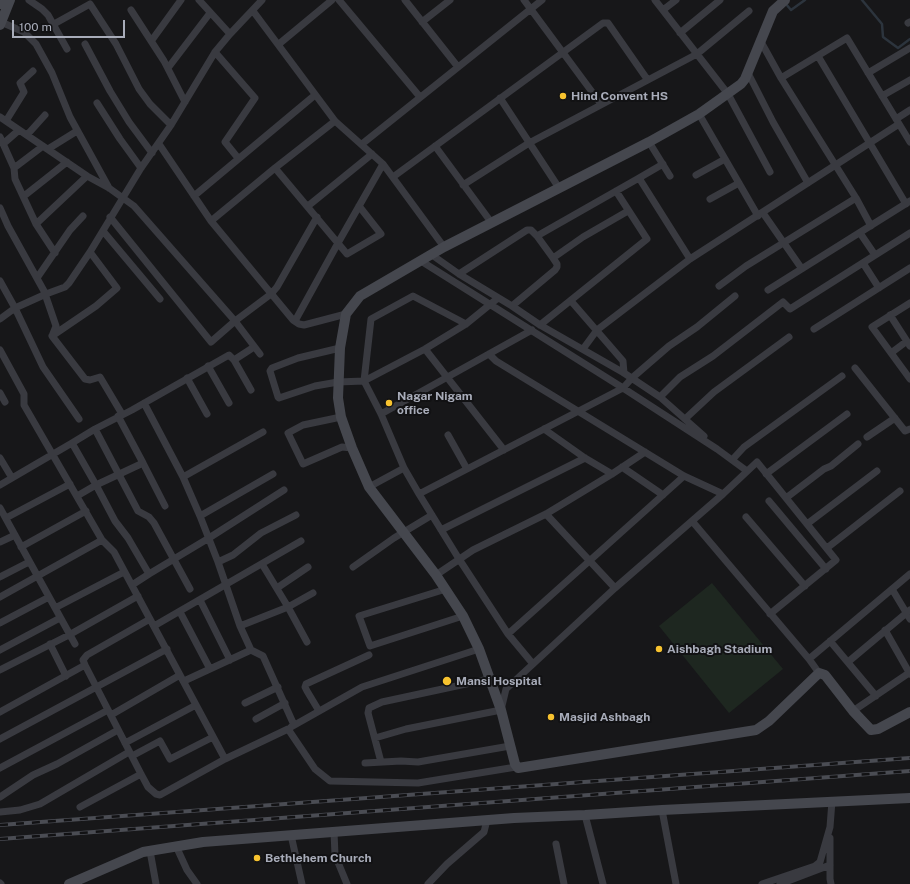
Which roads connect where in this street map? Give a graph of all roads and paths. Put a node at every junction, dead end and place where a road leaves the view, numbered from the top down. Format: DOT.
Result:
graph roads {
  1 [pos="2,0"];
  2 [pos="10,0"];
  3 [pos="29,0"];
  4 [pos="181,0"];
  5 [pos="199,0"];
  6 [pos="262,0"];
  7 [pos="332,0"];
  8 [pos="339,0"];
  9 [pos="404,0"];
  10 [pos="450,0"];
  11 [pos="524,0"];
  12 [pos="542,0"];
  13 [pos="655,0"];
  14 [pos="676,0"];
  15 [pos="720,0"];
  16 [pos="785,0"];
  17 [pos="0,4"];
  18 [pos="531,9"];
  19 [pos="131,10"];
  20 [pos="663,10"];
  21 [pos="253,11"];
  22 [pos="749,11"];
  23 [pos="210,13"];
  24 [pos="422,22"];
  25 [pos="1,23"];
  26 [pos="54,24"];
  27 [pos="680,33"];
  28 [pos="230,34"];
  29 [pos="152,40"];
  30 [pos="760,40"];
  31 [pos="85,44"];
  32 [pos="278,44"];
  33 [pos="910,48"];
  34 [pos="67,49"];
  35 [pos="215,52"];
  36 [pos="563,53"];
  37 [pos="697,54"];
  38 [pos="818,56"];
  39 [pos="458,67"];
  40 [pos="168,68"];
  41 [pos="33,71"];
  42 [pos="748,73"];
  43 [pos="868,73"];
  44 [pos="781,78"];
  45 [pos="647,79"];
  46 [pos="910,80"];
  47 [pos="728,94"];
  48 [pos="315,95"];
  49 [pos="882,96"];
  50 [pos="420,97"];
  51 [pos="500,98"];
  52 [pos="185,102"];
  53 [pos="97,103"];
  54 [pos="601,104"];
  55 [pos="910,110"];
  56 [pos="699,114"];
  57 [pos="45,115"];
  58 [pos="3,119"];
  59 [pos="335,121"];
  60 [pos="898,122"];
  61 [pos="171,125"];
  62 [pos="19,130"];
  63 [pos="77,131"];
  64 [pos="27,135"];
  65 [pos="0,137"];
  66 [pos="910,141"];
  67 [pos="649,142"];
  68 [pos="529,143"];
  69 [pos="870,143"];
  70 [pos="4,144"];
  71 [pos="159,144"];
  72 [pos="362,144"];
  73 [pos="436,146"];
  74 [pos="45,148"];
  75 [pos="152,153"];
  76 [pos="372,154"];
  77 [pos="238,158"];
  78 [pos="725,159"];
  79 [pos="67,162"];
  80 [pos="383,164"];
  81 [pos="663,164"];
  82 [pos="835,166"];
  83 [pos="14,168"];
  84 [pos="141,168"];
  85 [pos="275,168"];
  86 [pos="770,172"];
  87 [pos="696,174"];
  88 [pos="88,176"];
  89 [pos="670,176"];
  90 [pos="393,177"];
  91 [pos="639,178"];
  92 [pos="739,183"];
  93 [pos="808,183"];
  94 [pos="463,185"];
  95 [pos="109,188"];
  96 [pos="559,188"];
  97 [pos="616,191"];
  98 [pos="24,196"];
  99 [pos="194,196"];
  100 [pos="122,198"];
  101 [pos="856,198"];
  102 [pos="710,199"];
  103 [pos="908,203"];
  104 [pos="308,206"];
  105 [pos="359,206"];
  106 [pos="0,208"];
  107 [pos="628,212"];
  108 [pos="761,214"];
  109 [pos="83,216"];
  110 [pos="110,217"];
  111 [pos="317,217"];
  112 [pos="212,221"];
  113 [pos="491,222"];
  114 [pos="36,224"];
  115 [pos="8,226"];
  116 [pos="871,226"];
  117 [pos="0,230"];
  118 [pos="103,231"];
  119 [pos="860,232"];
  120 [pos="910,233"];
  121 [pos="537,236"];
  122 [pos="338,243"];
  123 [pos="784,243"];
  124 [pos="444,247"];
  125 [pos="90,252"];
  126 [pos="55,253"];
  127 [pos="432,255"];
  128 [pos="875,255"];
  129 [pos="553,258"];
  130 [pos="690,260"];
  131 [pos="421,261"];
  132 [pos="863,263"];
  133 [pos="910,268"];
  134 [pos="802,269"];
  135 [pos="459,274"];
  136 [pos="37,278"];
  137 [pos="0,281"];
  138 [pos="719,286"];
  139 [pos="879,288"];
  140 [pos="768,290"];
  141 [pos="46,294"];
  142 [pos="270,294"];
  143 [pos="735,296"];
  144 [pos="498,298"];
  145 [pos="160,299"];
  146 [pos="571,301"];
  147 [pos="489,304"];
  148 [pos="909,304"];
  149 [pos="512,306"];
  150 [pos="15,308"];
  151 [pos="346,314"];
  152 [pos="890,315"];
  153 [pos="0,319"];
  154 [pos="235,321"];
  155 [pos="294,321"];
  156 [pos="466,324"];
  157 [pos="540,325"];
  158 [pos="814,329"];
  159 [pos="532,330"];
  160 [pos="597,330"];
  161 [pos="52,336"];
  162 [pos="789,337"];
  163 [pos="908,340"];
  164 [pos="254,347"];
  165 [pos="340,348"];
  166 [pos="425,349"];
  167 [pos="583,349"];
  168 [pos="0,350"];
  169 [pos="891,353"];
  170 [pos="260,354"];
  171 [pos="489,354"];
  172 [pos="234,360"];
  173 [pos="208,366"];
  174 [pos="855,368"];
  175 [pos="624,373"];
  176 [pos="842,376"];
  177 [pos="187,378"];
  178 [pos="448,378"];
  179 [pos="632,378"];
  180 [pos="910,380"];
  181 [pos="364,381"];
  182 [pos="338,382"];
  183 [pos="623,388"];
  184 [pos="251,390"];
  185 [pos="0,393"];
  186 [pos="660,397"];
  187 [pos="5,402"];
  188 [pos="144,403"];
  189 [pos="229,403"];
  190 [pos="579,411"];
  191 [pos="207,414"];
  192 [pos="381,414"];
  193 [pos="848,414"];
  194 [pos="120,415"];
  195 [pos="341,417"];
  196 [pos="895,418"];
  197 [pos="79,419"];
  198 [pos="685,419"];
  199 [pos="94,429"];
  200 [pos="544,429"];
  201 [pos="910,429"];
  202 [pos="263,432"];
  203 [pos="448,435"];
  204 [pos="867,437"];
  205 [pos="72,443"];
  206 [pos="858,444"];
  207 [pos="352,448"];
  208 [pos="717,449"];
  209 [pos="504,450"];
  210 [pos="645,452"];
  211 [pos="53,454"];
  212 [pos="0,458"];
  213 [pos="585,458"];
  214 [pos="732,460"];
  215 [pos="143,463"];
  216 [pos="622,467"];
  217 [pos="404,468"];
  218 [pos="467,469"];
  219 [pos="747,471"];
  220 [pos="877,471"];
  221 [pos="119,474"];
  222 [pos="273,474"];
  223 [pos="612,474"];
  224 [pos="766,474"];
  225 [pos="684,476"];
  226 [pos="183,477"];
  227 [pos="12,478"];
  228 [pos="70,484"];
  229 [pos="0,485"];
  230 [pos="96,485"];
  231 [pos="369,487"];
  232 [pos="284,490"];
  233 [pos="900,491"];
  234 [pos="419,494"];
  235 [pos="723,494"];
  236 [pos="663,495"];
  237 [pos="77,496"];
  238 [pos="786,498"];
  239 [pos="769,501"];
  240 [pos="165,506"];
  241 [pos="0,508"];
  242 [pos="86,511"];
  243 [pos="546,514"];
  244 [pos="296,515"];
  245 [pos="432,515"];
  246 [pos="200,516"];
  247 [pos="3,517"];
  248 [pos="746,517"];
  249 [pos="692,521"];
  250 [pos="807,524"];
  251 [pos="441,530"];
  252 [pos="404,533"];
  253 [pos="15,535"];
  254 [pos="209,538"];
  255 [pos="102,540"];
  256 [pos="301,540"];
  257 [pos="0,542"];
  258 [pos="21,546"];
  259 [pos="827,548"];
  260 [pos="175,559"];
  261 [pos="459,559"];
  262 [pos="590,561"];
  263 [pos="29,562"];
  264 [pos="218,562"];
  265 [pos="262,564"];
  266 [pos="308,567"];
  267 [pos="353,567"];
  268 [pos="826,569"];
  269 [pos="124,572"];
  270 [pos="150,574"];
  271 [pos="910,574"];
  272 [pos="436,575"];
  273 [pos="0,577"];
  274 [pos="38,577"];
  275 [pos="132,585"];
  276 [pos="225,585"];
  277 [pos="805,586"];
  278 [pos="277,588"];
  279 [pos="615,588"];
  280 [pos="190,589"];
  281 [pos="446,589"];
  282 [pos="892,589"];
  283 [pos="313,593"];
  284 [pos="138,596"];
  285 [pos="0,597"];
  286 [pos="49,597"];
  287 [pos="200,600"];
  288 [pos="288,607"];
  289 [pos="55,608"];
  290 [pos="180,612"];
  291 [pos="770,614"];
  292 [pos="909,614"];
  293 [pos="463,616"];
  294 [pos="60,618"];
  295 [pos="150,619"];
  296 [pos="0,624"];
  297 [pos="154,626"];
  298 [pos="240,626"];
  299 [pos="885,630"];
  300 [pos="508,634"];
  301 [pos="69,635"];
  302 [pos="830,641"];
  303 [pos="307,642"];
  304 [pos="50,644"];
  305 [pos="75,644"];
  306 [pos="167,649"];
  307 [pos="479,649"];
  308 [pos="0,650"];
  309 [pos="251,650"];
  310 [pos="369,654"];
  311 [pos="809,659"];
  312 [pos="230,660"];
  313 [pos="848,662"];
  314 [pos="533,664"];
  315 [pos="85,665"];
  316 [pos="210,669"];
  317 [pos="0,670"];
  318 [pos="819,673"];
  319 [pos="180,674"];
  320 [pos="910,674"];
  321 [pos="66,676"];
  322 [pos="489,679"];
  323 [pos="184,681"];
  324 [pos="96,687"];
  325 [pos="278,687"];
  326 [pos="876,696"];
  327 [pos="245,702"];
  328 [pos="285,703"];
  329 [pos="196,705"];
  330 [pos="501,710"];
  331 [pos="319,711"];
  332 [pos="853,711"];
  333 [pos="0,712"];
  334 [pos="910,712"];
  335 [pos="109,713"];
  336 [pos="256,719"];
  337 [pos="291,727"];
  338 [pos="118,730"];
  339 [pos="213,737"];
  340 [pos="375,738"];
  341 [pos="0,739"];
  342 [pos="125,743"];
  343 [pos="510,746"];
  344 [pos="131,754"];
  345 [pos="225,759"];
  346 [pos="381,762"];
  347 [pos="365,763"];
  348 [pos="516,766"];
  349 [pos="0,768"];
  350 [pos="141,774"];
  351 [pos="0,797"];
  352 [pos="910,798"];
  353 [pos="832,801"];
  354 [pos="80,807"];
  355 [pos="662,810"];
  356 [pos="0,812"];
  357 [pos="585,816"];
  358 [pos="487,820"];
  359 [pos="830,827"];
  360 [pos="334,832"];
  361 [pos="291,835"];
  362 [pos="556,844"];
  363 [pos="176,846"];
  364 [pos="150,851"];
  365 [pos="830,865"];
  366 [pos="69,884"];
  367 [pos="156,884"];
  368 [pos="197,884"];
  369 [pos="302,884"];
  370 [pos="346,884"];
  371 [pos="428,884"];
  372 [pos="564,884"];
  373 [pos="603,884"];
  374 [pos="676,884"];
  375 [pos="762,884"];
  376 [pos="780,884"];
  377 [pos="831,884"];
  1 -- 17 [label="main road"];
  2 -- 25 [label="main road"];
  3 -- 26 [label="street"];
  4 -- 29 [label="street"];
  5 -- 23 [label="street"];
  6 -- 21 [label="street"];
  7 -- 32 [label="street"];
  8 -- 50 [label="street"];
  9 -- 24 [label="street"];
  10 -- 24 [label="street"];
  11 -- 18 [label="street"];
  12 -- 18 [label="street"];
  13 -- 20 [label="street"];
  14 -- 20 [label="street"];
  15 -- 27 [label="street"];
  16 -- 30 [label="main road"];
  18 -- 36 [label="street"];
  18 -- 39 [label="street"];
  19 -- 29 [label="street"];
  20 -- 27 [label="street"];
  21 -- 28 [label="street"];
  21 -- 32 [label="street"];
  22 -- 37 [label="street"];
  23 -- 28 [label="street"];
  23 -- 40 [label="street"];
  24 -- 39 [label="street"];
  25 -- 63 [label="street"];
  26 -- 34 [label="street"];
  26 -- 61 [label="street"];
  27 -- 37 [label="street"];
  28 -- 35 [label="street"];
  29 -- 40 [label="street"];
  30 -- 42 [label="main road"];
  30 -- 44 [label="street"];
  31 -- 75 [label="street"];
  32 -- 48 [label="street"];
  33 -- 43 [label="street"];
  35 -- 52 [label="street"];
  35 -- 77 [label="street"];
  36 -- 45 [label="street"];
  36 -- 51 [label="street"];
  36 -- 54 [label="street"];
  37 -- 45 [label="street"];
  37 -- 47 [label="street"];
  38 -- 43 [label="street"];
  38 -- 44 [label="street"];
  38 -- 69 [label="street"];
  39 -- 50 [label="street"];
  40 -- 52 [label="street"];
  41 -- 58 [label="street"];
  42 -- 47 [label="main road"];
  42 -- 93 [label="street"];
  43 -- 49 [label="street"];
  44 -- 82 [label="street"];
  45 -- 54 [label="street"];
  46 -- 49 [label="street"];
  47 -- 56 [label="main road"];
  47 -- 86 [label="street"];
  48 -- 59 [label="street"];
  48 -- 77 [label="street"];
  49 -- 60 [label="street"];
  50 -- 72 [label="street"];
  51 -- 68 [label="street"];
  51 -- 73 [label="street"];
  52 -- 61 [label="street"];
  53 -- 84 [label="street"];
  54 -- 68 [label="street"];
  55 -- 60 [label="street"];
  56 -- 67 [label="main road"];
  56 -- 78 [label="street"];
  57 -- 64 [label="street"];
  58 -- 62 [label="street"];
  59 -- 72 [label="street"];
  59 -- 85 [label="street"];
  60 -- 66 [label="street"];
  60 -- 69 [label="street"];
  61 -- 71 [label="street"];
  62 -- 64 [label="street"];
  62 -- 70 [label="street"];
  63 -- 74 [label="street"];
  63 -- 95 [label="street"];
  64 -- 74 [label="street"];
  65 -- 70 [label="street"];
  67 -- 81 [label="street"];
  67 -- 96 [label="main road"];
  68 -- 94 [label="street"];
  68 -- 96 [label="street"];
  69 -- 82 [label="street"];
  69 -- 103 [label="street"];
  70 -- 83 [label="street"];
  71 -- 75 [label="street"];
  71 -- 99 [label="street"];
  72 -- 76 [label="street"];
  73 -- 90 [label="street"];
  73 -- 94 [label="street"];
  74 -- 79 [label="street"];
  74 -- 83 [label="street"];
  75 -- 84 [label="street"];
  76 -- 80 [label="street"];
  76 -- 104 [label="street"];
  77 -- 99 [label="street"];
  78 -- 87 [label="street"];
  78 -- 92 [label="street"];
  79 -- 88 [label="street"];
  79 -- 98 [label="street"];
  80 -- 90 [label="street"];
  80 -- 105 [label="street"];
  81 -- 89 [label="street"];
  81 -- 91 [label="street"];
  82 -- 93 [label="street"];
  82 -- 101 [label="street"];
  83 -- 98 [label="street"];
  84 -- 100 [label="street"];
  85 -- 104 [label="street"];
  85 -- 112 [label="street"];
  88 -- 95 [label="street"];
  88 -- 114 [label="street"];
  90 -- 124 [label="street"];
  91 -- 97 [label="street"];
  91 -- 130 [label="street"];
  92 -- 102 [label="street"];
  92 -- 108 [label="street"];
  93 -- 108 [label="street"];
  94 -- 113 [label="street"];
  95 -- 100 [label="street"];
  96 -- 113 [label="main road"];
  97 -- 107 [label="street"];
  97 -- 121 [label="street"];
  98 -- 114 [label="street"];
  99 -- 112 [label="street"];
  100 -- 110 [label="street"];
  100 -- 154 [label="street"];
  101 -- 116 [label="street"];
  101 -- 123 [label="street"];
  103 -- 116 [label="street"];
  104 -- 111 [label="street"];
  105 -- 122 [label="street"];
  105 -- 122 [label="street"];
  106 -- 115 [label="street"];
  107 -- 129 [label="street"];
  107 -- 146 [label="street"];
  108 -- 123 [label="street"];
  108 -- 130 [label="street"];
  109 -- 126 [label="street"];
  110 -- 118 [label="street"];
  110 -- 154 [label="street"];
  111 -- 122 [label="street"];
  111 -- 142 [label="street"];
  112 -- 142 [label="street"];
  113 -- 124 [label="main road"];
  114 -- 126 [label="street"];
  115 -- 117 [label="street"];
  115 -- 136 [label="street"];
  116 -- 119 [label="street"];
  118 -- 125 [label="street"];
  118 -- 145 [label="street"];
  119 -- 128 [label="street"];
  119 -- 134 [label="street"];
  120 -- 128 [label="street"];
  121 -- 129 [label="street"];
  121 -- 135 [label="street"];
  122 -- 155 [label="street"];
  123 -- 134 [label="street"];
  123 -- 138 [label="street"];
  124 -- 127 [label="main road"];
  125 -- 141 [label="street"];
  125 -- 161 [label="street"];
  126 -- 136 [label="street"];
  127 -- 131 [label="main road"];
  127 -- 135 [label="street"];
  128 -- 132 [label="street"];
  129 -- 149 [label="street"];
  130 -- 160 [label="street"];
  131 -- 147 [label="street"];
  131 -- 151 [label="main road"];
  132 -- 139 [label="street"];
  132 -- 186 [label="street"];
  133 -- 139 [label="street"];
  134 -- 140 [label="street"];
  135 -- 144 [label="street"];
  136 -- 141 [label="street"];
  137 -- 150 [label="street"];
  139 -- 158 [label="street"];
  141 -- 150 [label="street"];
  141 -- 161 [label="street"];
  142 -- 154 [label="street"];
  142 -- 155 [label="street"];
  143 -- 179 [label="street"];
  144 -- 147 [label="street"];
  144 -- 149 [label="street"];
  146 -- 157 [label="street"];
  146 -- 160 [label="street"];
  147 -- 156 [label="street"];
  147 -- 159 [label="street"];
  148 -- 152 [label="street"];
  149 -- 157 [label="street"];
  150 -- 153 [label="street"];
  150 -- 197 [label="street"];
  151 -- 155 [label="street"];
  151 -- 165 [label="main road"];
  152 -- 163 [label="street"];
  152 -- 169 [label="street"];
  154 -- 164 [label="street"];
  156 -- 166 [label="street"];
  156 -- 181 [label="street"];
  157 -- 167 [label="street"];
  159 -- 171 [label="street"];
  159 -- 183 [label="street"];
  160 -- 167 [label="street"];
  160 -- 175 [label="street"];
  161 -- 194 [label="street"];
  162 -- 198 [label="street"];
  163 -- 169 [label="street"];
  164 -- 170 [label="street"];
  164 -- 172 [label="street"];
  165 -- 182 [label="main road"];
  165 -- 182 [label="street"];
  166 -- 178 [label="street"];
  166 -- 181 [label="street"];
  167 -- 175 [label="street"];
  168 -- 211 [label="street"];
  169 -- 180 [label="street"];
  171 -- 178 [label="street"];
  171 -- 190 [label="street"];
  172 -- 173 [label="street"];
  172 -- 184 [label="street"];
  173 -- 177 [label="street"];
  173 -- 189 [label="street"];
  174 -- 196 [label="street"];
  175 -- 179 [label="street"];
  176 -- 214 [label="street"];
  177 -- 188 [label="street"];
  177 -- 191 [label="street"];
  178 -- 192 [label="street"];
  178 -- 209 [label="street"];
  179 -- 183 [label="street"];
  179 -- 186 [label="street"];
  181 -- 182 [label="street"];
  181 -- 192 [label="street"];
  182 -- 195 [label="main road"];
  183 -- 190 [label="street"];
  183 -- 208 [label="street"];
  185 -- 187 [label="street"];
  186 -- 198 [label="street"];
  188 -- 194 [label="street"];
  188 -- 226 [label="street"];
  190 -- 200 [label="street"];
  190 -- 210 [label="street"];
  192 -- 217 [label="street"];
  193 -- 224 [label="street"];
  194 -- 199 [label="street"];
  194 -- 215 [label="street"];
  195 -- 207 [label="main road"];
  195 -- 207 [label="street"];
  196 -- 201 [label="street"];
  196 -- 204 [label="street"];
  198 -- 208 [label="street"];
  199 -- 205 [label="street"];
  199 -- 221 [label="street"];
  200 -- 209 [label="street"];
  200 -- 213 [label="street"];
  202 -- 226 [label="street"];
  203 -- 218 [label="street"];
  205 -- 211 [label="street"];
  205 -- 230 [label="street"];
  206 -- 238 [label="street"];
  207 -- 231 [label="main road"];
  208 -- 214 [label="street"];
  209 -- 218 [label="street"];
  210 -- 216 [label="street"];
  210 -- 225 [label="street"];
  211 -- 227 [label="street"];
  211 -- 228 [label="street"];
  212 -- 227 [label="street"];
  213 -- 223 [label="street"];
  213 -- 251 [label="street"];
  214 -- 219 [label="street"];
  215 -- 221 [label="street"];
  215 -- 240 [label="street"];
  216 -- 223 [label="street"];
  216 -- 236 [label="street"];
  217 -- 231 [label="street"];
  217 -- 234 [label="street"];
  218 -- 234 [label="street"];
  219 -- 224 [label="street"];
  219 -- 235 [label="street"];
  220 -- 250 [label="street"];
  221 -- 230 [label="street"];
  221 -- 260 [label="street"];
  222 -- 246 [label="street"];
  223 -- 243 [label="street"];
  224 -- 238 [label="street"];
  225 -- 235 [label="street"];
  225 -- 236 [label="street"];
  226 -- 246 [label="street"];
  227 -- 229 [label="street"];
  228 -- 237 [label="street"];
  228 -- 247 [label="street"];
  230 -- 237 [label="street"];
  230 -- 270 [label="street"];
  231 -- 252 [label="main road"];
  232 -- 254 [label="street"];
  233 -- 259 [label="street"];
  234 -- 245 [label="street"];
  235 -- 249 [label="street"];
  236 -- 262 [label="street"];
  237 -- 242 [label="street"];
  238 -- 250 [label="street"];
  239 -- 268 [label="street"];
  241 -- 247 [label="street"];
  242 -- 255 [label="street"];
  242 -- 258 [label="street"];
  243 -- 261 [label="street"];
  243 -- 262 [label="street"];
  244 -- 264 [label="street"];
  245 -- 251 [label="street"];
  245 -- 252 [label="street"];
  246 -- 254 [label="street"];
  247 -- 253 [label="street"];
  248 -- 277 [label="street"];
  249 -- 279 [label="street"];
  249 -- 291 [label="street"];
  250 -- 259 [label="street"];
  251 -- 261 [label="street"];
  252 -- 267 [label="street"];
  252 -- 272 [label="main road"];
  253 -- 257 [label="street"];
  253 -- 258 [label="street"];
  254 -- 260 [label="street"];
  254 -- 264 [label="street"];
  255 -- 269 [label="street"];
  255 -- 274 [label="street"];
  256 -- 265 [label="street"];
  258 -- 263 [label="street"];
  259 -- 268 [label="street"];
  260 -- 270 [label="street"];
  260 -- 280 [label="street"];
  261 -- 272 [label="street"];
  261 -- 300 [label="street"];
  262 -- 279 [label="street"];
  262 -- 300 [label="street"];
  263 -- 273 [label="street"];
  263 -- 274 [label="street"];
  264 -- 276 [label="street"];
  265 -- 276 [label="street"];
  265 -- 278 [label="street"];
  266 -- 278 [label="street"];
  268 -- 277 [label="street"];
  269 -- 275 [label="street"];
  269 -- 289 [label="street"];
  270 -- 275 [label="street"];
  271 -- 282 [label="street"];
  272 -- 281 [label="main road"];
  274 -- 285 [label="street"];
  274 -- 286 [label="street"];
  275 -- 284 [label="street"];
  276 -- 287 [label="street"];
  276 -- 298 [label="street"];
  277 -- 291 [label="street"];
  278 -- 288 [label="street"];
  279 -- 314 [label="street"];
  281 -- 293 [label="main road"];
  281 -- 293 [label="street"];
  282 -- 292 [label="street"];
  282 -- 302 [label="street"];
  283 -- 288 [label="street"];
  284 -- 295 [label="street"];
  284 -- 301 [label="street"];
  286 -- 289 [label="street"];
  286 -- 296 [label="street"];
  287 -- 290 [label="street"];
  287 -- 312 [label="street"];
  288 -- 298 [label="street"];
  288 -- 303 [label="street"];
  289 -- 294 [label="street"];
  290 -- 297 [label="street"];
  290 -- 316 [label="street"];
  291 -- 311 [label="street"];
  292 -- 299 [label="street"];
  293 -- 307 [label="main road"];
  294 -- 301 [label="street"];
  294 -- 308 [label="street"];
  295 -- 297 [label="street"];
  295 -- 315 [label="street"];
  297 -- 306 [label="street"];
  298 -- 309 [label="street"];
  299 -- 313 [label="street"];
  299 -- 320 [label="street"];
  300 -- 314 [label="street"];
  301 -- 304 [label="street"];
  301 -- 305 [label="street"];
  302 -- 311 [label="street"];
  302 -- 313 [label="street"];
  304 -- 317 [label="street"];
  304 -- 321 [label="street"];
  306 -- 319 [label="street"];
  306 -- 324 [label="street"];
  307 -- 322 [label="main road"];
  307 -- 331 [label="street"];
  309 -- 312 [label="street"];
  309 -- 325 [label="street"];
  310 -- 331 [label="street"];
  311 -- 318 [label="street"];
  312 -- 316 [label="street"];
  313 -- 326 [label="street"];
  314 -- 330 [label="street"];
  315 -- 321 [label="street"];
  315 -- 324 [label="street"];
  316 -- 323 [label="street"];
  318 -- 332 [label="main road"];
  318 -- 348 [label="main road"];
  319 -- 323 [label="street"];
  319 -- 335 [label="street"];
  320 -- 326 [label="street"];
  321 -- 333 [label="street"];
  322 -- 330 [label="main road"];
  322 -- 340 [label="street"];
  323 -- 329 [label="street"];
  324 -- 335 [label="street"];
  324 -- 341 [label="street"];
  325 -- 327 [label="street"];
  325 -- 328 [label="street"];
  326 -- 332 [label="street"];
  328 -- 336 [label="street"];
  328 -- 337 [label="street"];
  329 -- 339 [label="street"];
  329 -- 342 [label="street"];
  330 -- 340 [label="street"];
  330 -- 343 [label="main road"];
  331 -- 337 [label="street"];
  332 -- 334 [label="main road"];
  335 -- 338 [label="street"];
  335 -- 349 [label="street"];
  337 -- 345 [label="street"];
  337 -- 348 [label="street"];
  338 -- 342 [label="street"];
  338 -- 351 [label="street"];
  339 -- 344 [label="street"];
  339 -- 345 [label="street"];
  340 -- 346 [label="street"];
  342 -- 344 [label="street"];
  343 -- 346 [label="street"];
  343 -- 348 [label="main road"];
  344 -- 350 [label="street"];
  344 -- 356 [label="street"];
  345 -- 350 [label="street"];
  346 -- 347 [label="street"];
  350 -- 354 [label="street"];
  352 -- 353 [label="main road"];
  353 -- 355 [label="main road"];
  353 -- 359 [label="street"];
  355 -- 357 [label="main road"];
  355 -- 374 [label="street"];
  357 -- 358 [label="main road"];
  357 -- 373 [label="street"];
  358 -- 360 [label="main road"];
  358 -- 371 [label="street"];
  359 -- 365 [label="street"];
  359 -- 375 [label="street"];
  360 -- 361 [label="main road"];
  360 -- 370 [label="street"];
  361 -- 363 [label="main road"];
  361 -- 369 [label="street"];
  362 -- 372 [label="street"];
  363 -- 364 [label="main road"];
  363 -- 368 [label="street"];
  364 -- 366 [label="main road"];
  364 -- 367 [label="street"];
  365 -- 376 [label="street"];
  365 -- 377 [label="street"];
}
